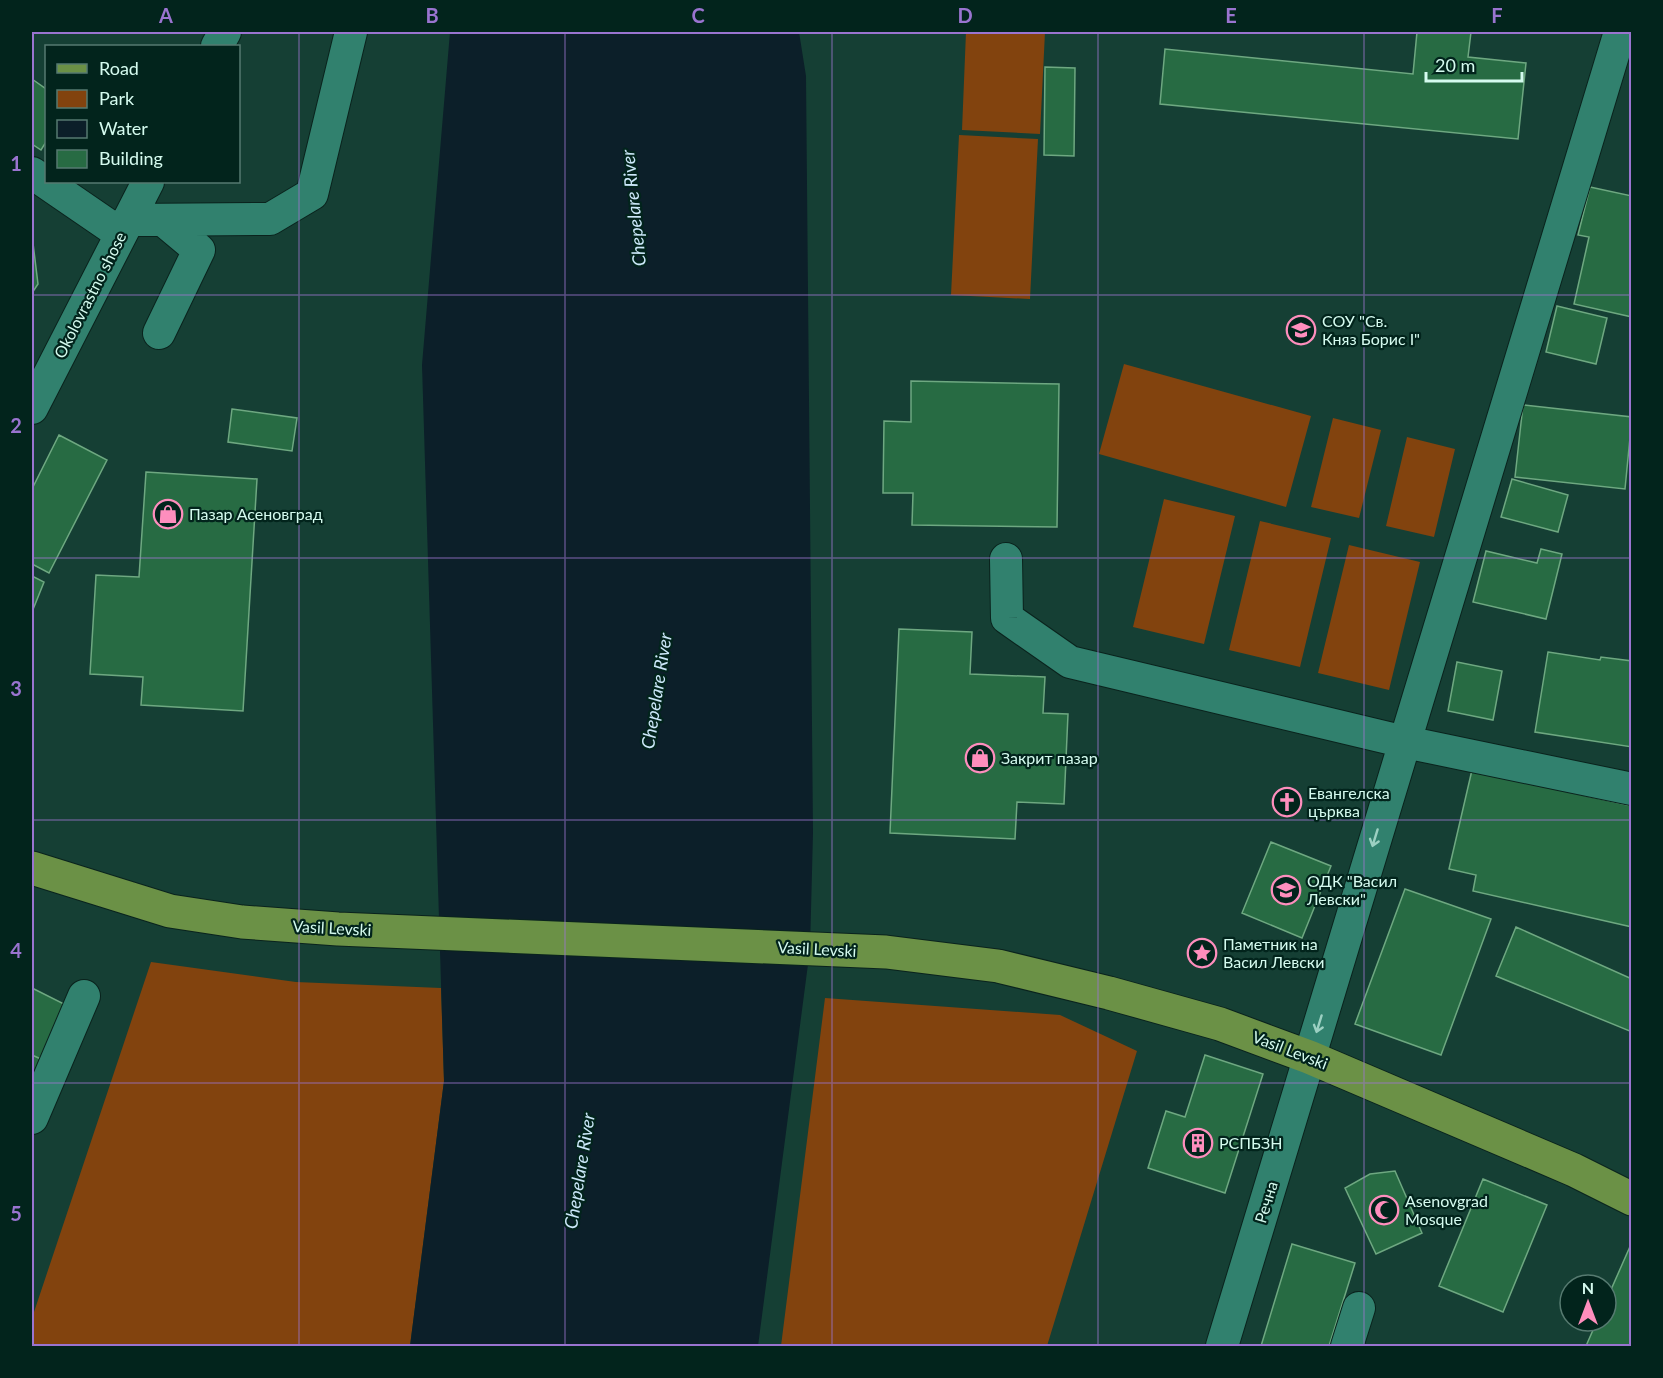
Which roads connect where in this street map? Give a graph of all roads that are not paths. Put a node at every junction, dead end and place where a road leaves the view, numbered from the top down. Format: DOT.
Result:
graph roads {
  1 [pos="351,32"];
  2 [pos="1620,32"];
  3 [pos="32,173"];
  4 [pos="45,181"];
  5 [pos="49,183"];
  6 [pos="147,183"];
  7 [pos="163,220"];
  8 [pos="124,227"];
  9 [pos="159,333"];
  10 [pos="32,408"];
  11 [pos="1006,559"];
  12 [pos="1405,742"];
  13 [pos="1632,789"];
  14 [pos="32,868"];
  15 [pos="84,996"];
  16 [pos="1309,1057"];
  17 [pos="32,1118"];
  18 [pos="1574,1170"];
  19 [pos="1632,1184"];
  20 [pos="1632,1199"];
  21 [pos="1359,1308"];
  22 [pos="1221,1347"];
  23 [pos="1347,1347"];
  1 -- 7 [label="street"];
  2 -- 12 [label="street, Речна"];
  3 -- 4 [label="street"];
  5 -- 8 [label="street"];
  6 -- 8 [label="street, Okolovrastno shose"];
  7 -- 8 [label="street"];
  7 -- 9 [label="street"];
  8 -- 10 [label="street, Okolovrastno shose"];
  11 -- 12 [label="street"];
  12 -- 13 [label="street"];
  12 -- 16 [label="street, Речна, one-way"];
  14 -- 16 [label="main road, Vasil Levski"];
  15 -- 17 [label="street"];
  16 -- 18 [label="main road, Vasil Levski"];
  16 -- 22 [label="street, Речна"];
  18 -- 19 [label="main road, Vasil Levski"];
  18 -- 20 [label="main road, Vasil Levski"];
  21 -- 23 [label="street"];
}
